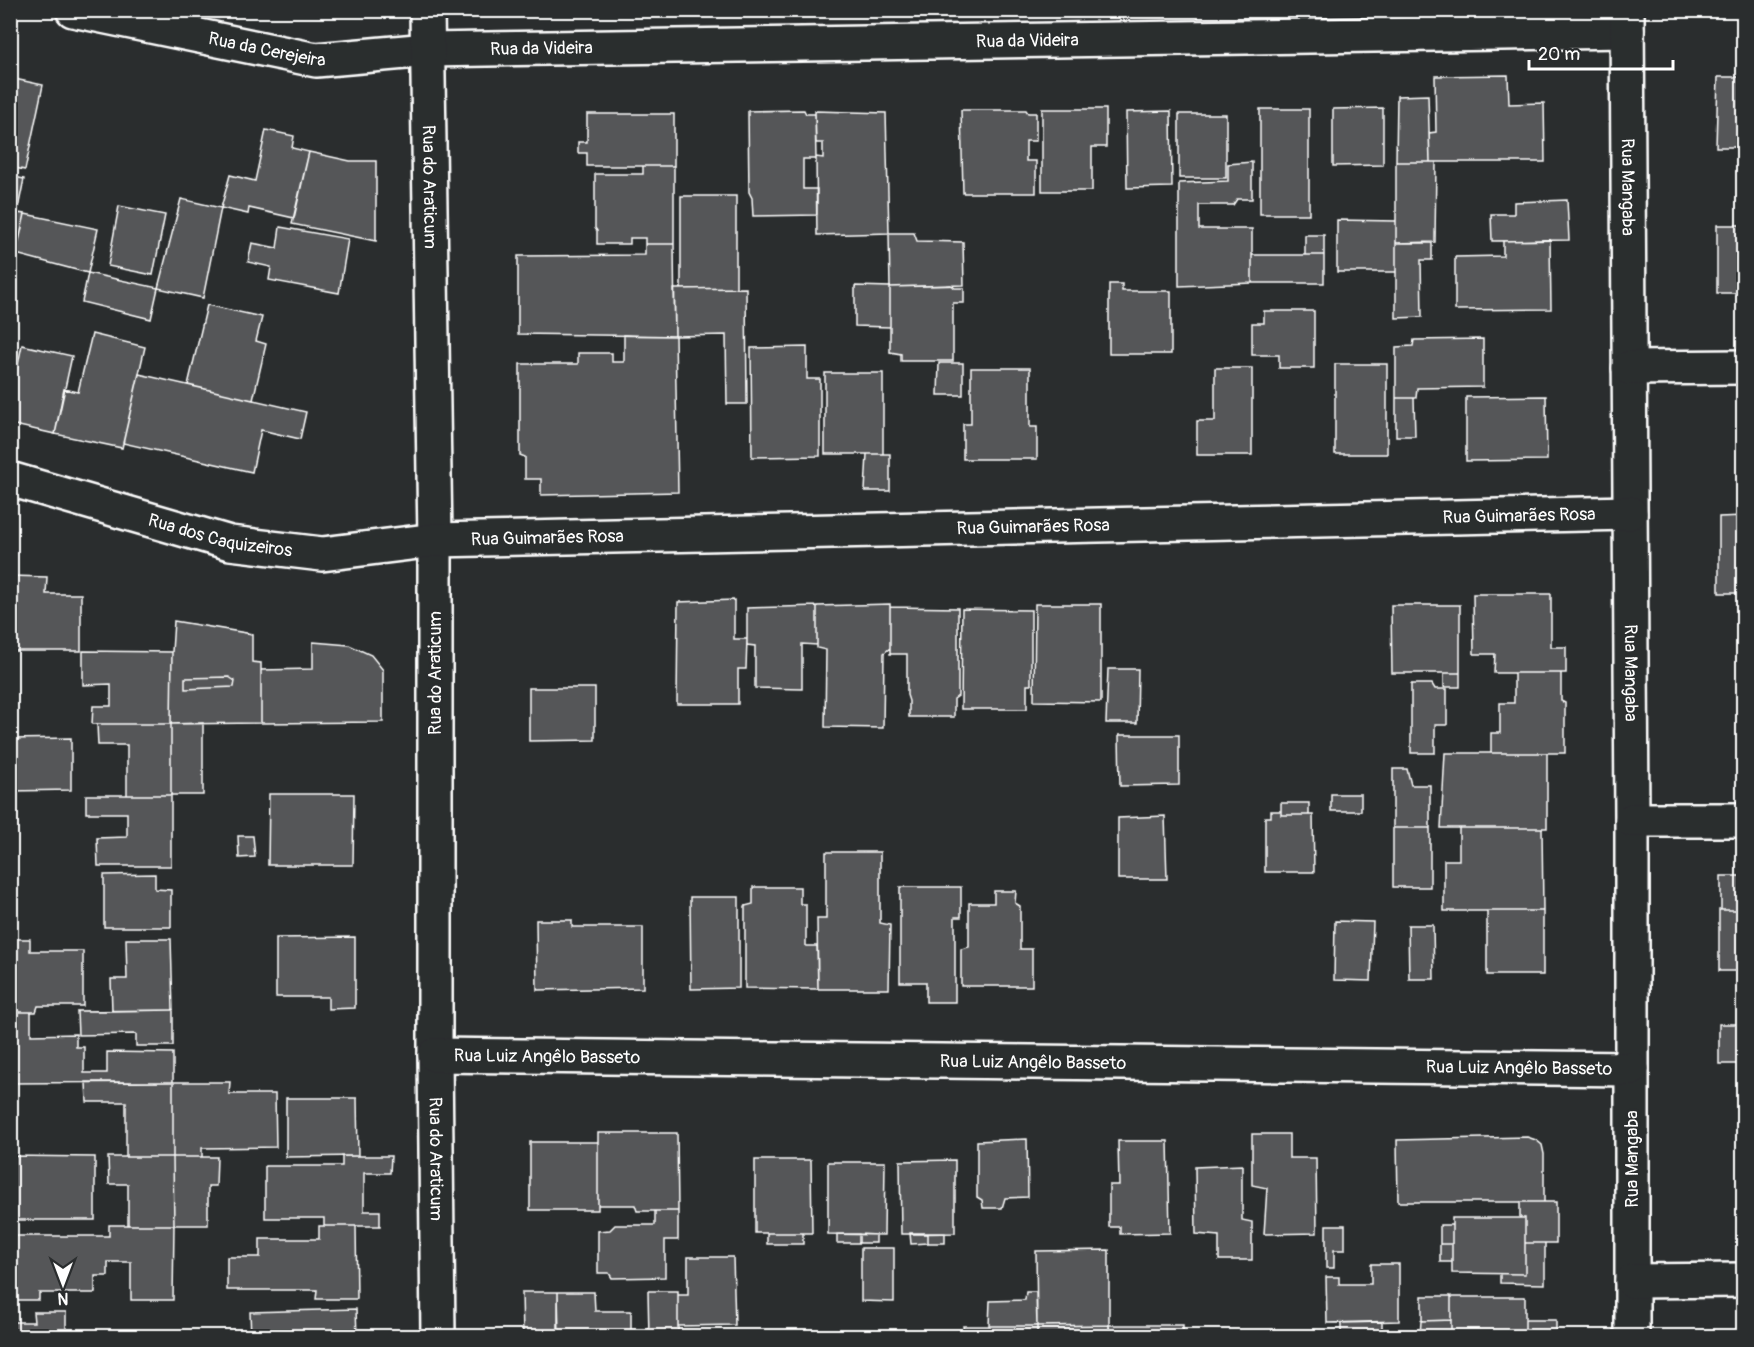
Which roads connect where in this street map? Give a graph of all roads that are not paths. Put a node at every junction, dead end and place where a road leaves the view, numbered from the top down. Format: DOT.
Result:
graph roads {
  1 [pos="73,10"];
  2 [pos="427,10"];
  3 [pos="1627,21"];
  4 [pos="428,50"];
  5 [pos="1743,367"];
  6 [pos="1629,368"];
  7 [pos="10,479"];
  8 [pos="1630,513"];
  9 [pos="435,540"];
  10 [pos="1743,819"];
  11 [pos="1632,820"];
  12 [pos="435,1055"];
  13 [pos="1632,1069"];
  14 [pos="1743,1280"];
  15 [pos="1632,1281"];
  16 [pos="438,1336"];
  17 [pos="1632,1336"];
  1 -- 4 [label="street, Rua da Cerejeira"];
  2 -- 4 [label="street, Rua do Araticum"];
  3 -- 4 [label="street, Rua da Videira"];
  3 -- 6 [label="street, Rua Mangaba"];
  4 -- 9 [label="street, Rua do Araticum"];
  5 -- 6 [label="street"];
  6 -- 8 [label="street, Rua Mangaba"];
  7 -- 9 [label="street, Rua dos Caquizeiros"];
  8 -- 9 [label="street, Rua Guimarães Rosa"];
  8 -- 11 [label="street, Rua Mangaba"];
  9 -- 12 [label="street, Rua do Araticum"];
  10 -- 11 [label="street"];
  11 -- 13 [label="street, Rua Mangaba"];
  12 -- 13 [label="street, Rua Luiz Angêlo Basseto"];
  12 -- 16 [label="street, Rua do Araticum"];
  13 -- 15 [label="street, Rua Mangaba"];
  14 -- 15 [label="street"];
  15 -- 17 [label="street, Rua Mangaba"];
}
